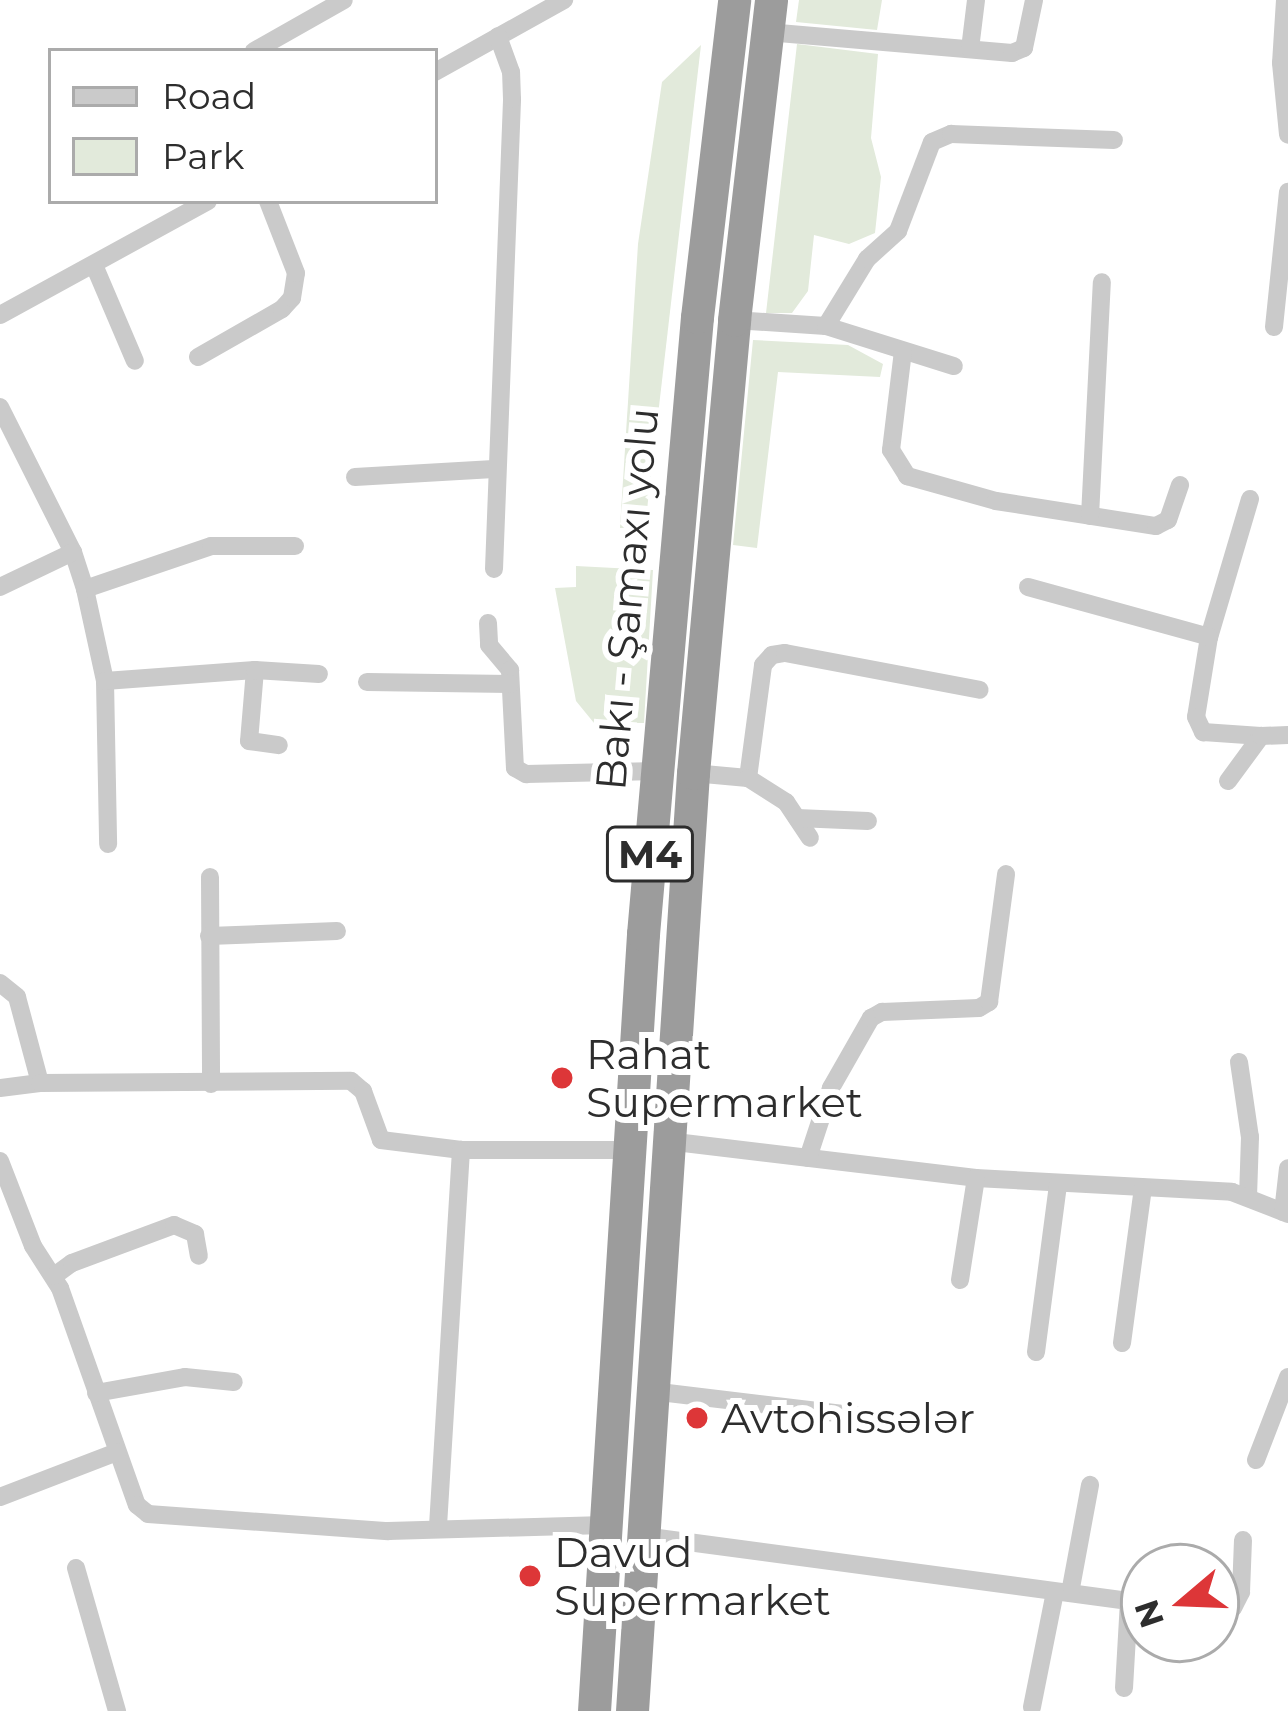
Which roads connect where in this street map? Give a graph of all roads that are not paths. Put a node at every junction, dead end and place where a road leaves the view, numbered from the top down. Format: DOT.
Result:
graph roads {
  1 [pos="344,0"];
  2 [pos="564,0"];
  3 [pos="734,0"];
  4 [pos="976,0"];
  5 [pos="1034,0"];
  6 [pos="1286,0"];
  7 [pos="769,16"];
  8 [pos="498,37"];
  9 [pos="259,48"];
  10 [pos="970,49"];
  11 [pos="438,71"];
  12 [pos="1288,135"];
  13 [pos="1114,140"];
  14 [pos="1288,192"];
  15 [pos="203,204"];
  16 [pos="269,204"];
  17 [pos="94,265"];
  18 [pos="1102,282"];
  19 [pos="0,315"];
  20 [pos="734,320"];
  21 [pos="826,326"];
  22 [pos="1274,327"];
  23 [pos="903,351"];
  24 [pos="198,357"];
  25 [pos="135,361"];
  26 [pos="954,366"];
  27 [pos="0,407"];
  28 [pos="21,447"];
  29 [pos="0,458"];
  30 [pos="494,469"];
  31 [pos="355,477"];
  32 [pos="1180,485"];
  33 [pos="1250,500"];
  34 [pos="1090,516"];
  35 [pos="295,546"];
  36 [pos="73,552"];
  37 [pos="494,569"];
  38 [pos="0,587"];
  39 [pos="1028,587"];
  40 [pos="86,589"];
  41 [pos="488,623"];
  42 [pos="1209,637"];
  43 [pos="255,670"];
  44 [pos="319,674"];
  45 [pos="105,681"];
  46 [pos="367,682"];
  47 [pos="510,684"];
  48 [pos="980,690"];
  49 [pos="1262,736"];
  50 [pos="1288,736"];
  51 [pos="279,745"];
  52 [pos="657,771"];
  53 [pos="693,773"];
  54 [pos="748,778"];
  55 [pos="1228,781"];
  56 [pos="797,818"];
  57 [pos="868,821"];
  58 [pos="810,838"];
  59 [pos="108,844"];
  60 [pos="1006,874"];
  61 [pos="210,877"];
  62 [pos="338,931"];
  63 [pos="209,936"];
  64 [pos="0,983"];
  65 [pos="1239,1062"];
  66 [pos="40,1083"];
  67 [pos="211,1084"];
  68 [pos="0,1088"];
  69 [pos="668,1141"];
  70 [pos="461,1150"];
  71 [pos="628,1150"];
  72 [pos="808,1158"];
  73 [pos="0,1161"];
  74 [pos="1288,1168"];
  75 [pos="976,1178"];
  76 [pos="1058,1184"];
  77 [pos="1143,1187"];
  78 [pos="1247,1197"];
  79 [pos="1285,1213"];
  80 [pos="199,1256"];
  81 [pos="54,1276"];
  82 [pos="960,1280"];
  83 [pos="1122,1343"];
  84 [pos="1036,1352"];
  85 [pos="1288,1377"];
  86 [pos="234,1382"];
  87 [pos="651,1391"];
  88 [pos="96,1394"];
  89 [pos="892,1420"];
  90 [pos="117,1452"];
  91 [pos="1256,1460"];
  92 [pos="1090,1485"];
  93 [pos="0,1497"];
  94 [pos="605,1525"];
  95 [pos="438,1526"];
  96 [pos="643,1536"];
  97 [pos="1243,1540"];
  98 [pos="76,1568"];
  99 [pos="1062,1592"];
  100 [pos="1240,1594"];
  101 [pos="1120,1601"];
  102 [pos="1128,1663"];
  103 [pos="1124,1688"];
  104 [pos="1032,1708"];
  105 [pos="117,1711"];
  106 [pos="594,1711"];
  107 [pos="632,1711"];
  1 -- 9 [label="street"];
  2 -- 8 [label="street"];
  3 -- 52 [label="highway, Bakı - Şamaxı yolu / M4"];
  4 -- 10 [label="street"];
  5 -- 10 [label="street"];
  6 -- 12 [label="street"];
  7 -- 10 [label="street"];
  7 -- 20 [label="highway, Bakı - Şamaxı yolu / M4"];
  8 -- 11 [label="street"];
  8 -- 30 [label="street"];
  13 -- 21 [label="street"];
  14 -- 22 [label="street"];
  15 -- 17 [label="street"];
  16 -- 24 [label="street"];
  17 -- 19 [label="street"];
  17 -- 25 [label="street"];
  18 -- 34 [label="street"];
  20 -- 21 [label="street"];
  20 -- 53 [label="highway, Bakı - Şamaxı yolu / M4"];
  21 -- 23 [label="street"];
  23 -- 26 [label="street"];
  23 -- 34 [label="street"];
  27 -- 28 [label="street"];
  28 -- 29 [label="street"];
  28 -- 36 [label="street"];
  30 -- 31 [label="street"];
  30 -- 37 [label="street"];
  32 -- 34 [label="street"];
  33 -- 42 [label="street"];
  35 -- 40 [label="street"];
  36 -- 38 [label="street"];
  36 -- 40 [label="street"];
  39 -- 42 [label="street"];
  40 -- 45 [label="street"];
  41 -- 47 [label="street"];
  42 -- 49 [label="street"];
  43 -- 44 [label="street"];
  43 -- 45 [label="street"];
  43 -- 51 [label="street"];
  45 -- 59 [label="street"];
  46 -- 47 [label="street"];
  47 -- 52 [label="street"];
  48 -- 54 [label="street"];
  49 -- 50 [label="street"];
  49 -- 55 [label="street"];
  52 -- 71 [label="highway, Bakı - Şamaxı yolu / M4"];
  53 -- 54 [label="street"];
  53 -- 69 [label="highway, Bakı - Şamaxı yolu / M4"];
  54 -- 56 [label="street"];
  56 -- 57 [label="street"];
  56 -- 58 [label="street"];
  60 -- 72 [label="street"];
  61 -- 63 [label="street"];
  62 -- 63 [label="street"];
  63 -- 67 [label="street"];
  64 -- 66 [label="street"];
  65 -- 78 [label="street"];
  66 -- 67 [label="street"];
  66 -- 68 [label="street"];
  67 -- 70 [label="street"];
  69 -- 72 [label="street"];
  69 -- 87 [label="highway, Bakı - Şamaxı yolu / M4"];
  70 -- 71 [label="street"];
  70 -- 95 [label="street"];
  71 -- 94 [label="highway, Bakı - Şamaxı yolu / M4"];
  72 -- 75 [label="street"];
  73 -- 81 [label="street"];
  74 -- 79 [label="street"];
  75 -- 76 [label="street"];
  75 -- 82 [label="street"];
  76 -- 77 [label="street"];
  76 -- 84 [label="street"];
  77 -- 78 [label="street"];
  77 -- 83 [label="street"];
  78 -- 79 [label="street"];
  80 -- 81 [label="street"];
  81 -- 88 [label="street"];
  85 -- 91 [label="street"];
  86 -- 88 [label="street"];
  87 -- 89 [label="street"];
  87 -- 96 [label="highway, Bakı - Şamaxı yolu / M4"];
  88 -- 90 [label="street"];
  90 -- 93 [label="street"];
  90 -- 95 [label="street"];
  92 -- 99 [label="street"];
  94 -- 95 [label="street"];
  94 -- 106 [label="highway, Bakı - Şamaxı yolu / M4"];
  96 -- 99 [label="street"];
  96 -- 107 [label="highway, Bakı - Şamaxı yolu / M4"];
  97 -- 100 [label="street"];
  98 -- 105 [label="street"];
  99 -- 101 [label="street"];
  99 -- 104 [label="street"];
  102 -- 103 [label="street"];
}
